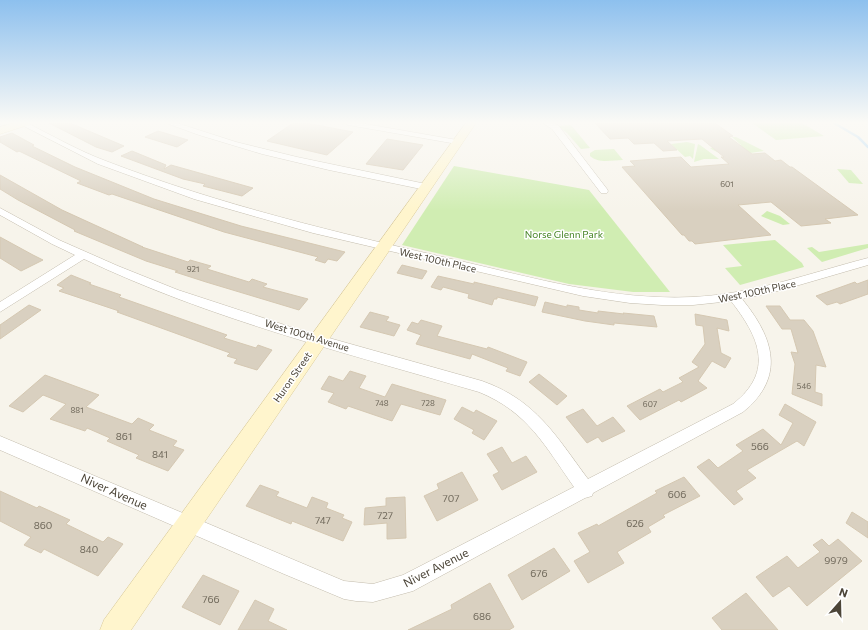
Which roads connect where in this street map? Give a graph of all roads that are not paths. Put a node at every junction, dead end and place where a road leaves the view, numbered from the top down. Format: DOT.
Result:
graph roads {
  1 [pos="82,152"];
  2 [pos="268,152"];
  3 [pos="450,152"];
  4 [pos="574,152"];
  5 [pos="426,187"];
  6 [pos="604,191"];
  7 [pos="0,211"];
  8 [pos="383,248"];
  9 [pos="83,255"];
  10 [pos="868,261"];
  11 [pos="734,297"];
  12 [pos="0,308"];
  13 [pos="319,339"];
  14 [pos="0,442"];
  15 [pos="586,490"];
  16 [pos="188,525"];
  17 [pos="114,630"];
  1 -- 8 [label="street, West 100th Place"];
  2 -- 5 [label="street"];
  3 -- 5 [label="main road, Huron Street"];
  4 -- 6 [label="street"];
  5 -- 8 [label="main road, Huron Street"];
  7 -- 9 [label="street, West 100th Avenue"];
  8 -- 11 [label="street, West 100th Place"];
  8 -- 13 [label="main road, Huron Street"];
  9 -- 12 [label="street"];
  9 -- 13 [label="street, West 100th Avenue"];
  10 -- 11 [label="street, West 100th Place"];
  11 -- 15 [label="street, Niver Avenue"];
  13 -- 15 [label="street, West 100th Avenue"];
  13 -- 16 [label="main road, Huron Street"];
  14 -- 16 [label="street, Niver Avenue"];
  15 -- 16 [label="street, Niver Avenue"];
  16 -- 17 [label="main road, Huron Street"];
}
